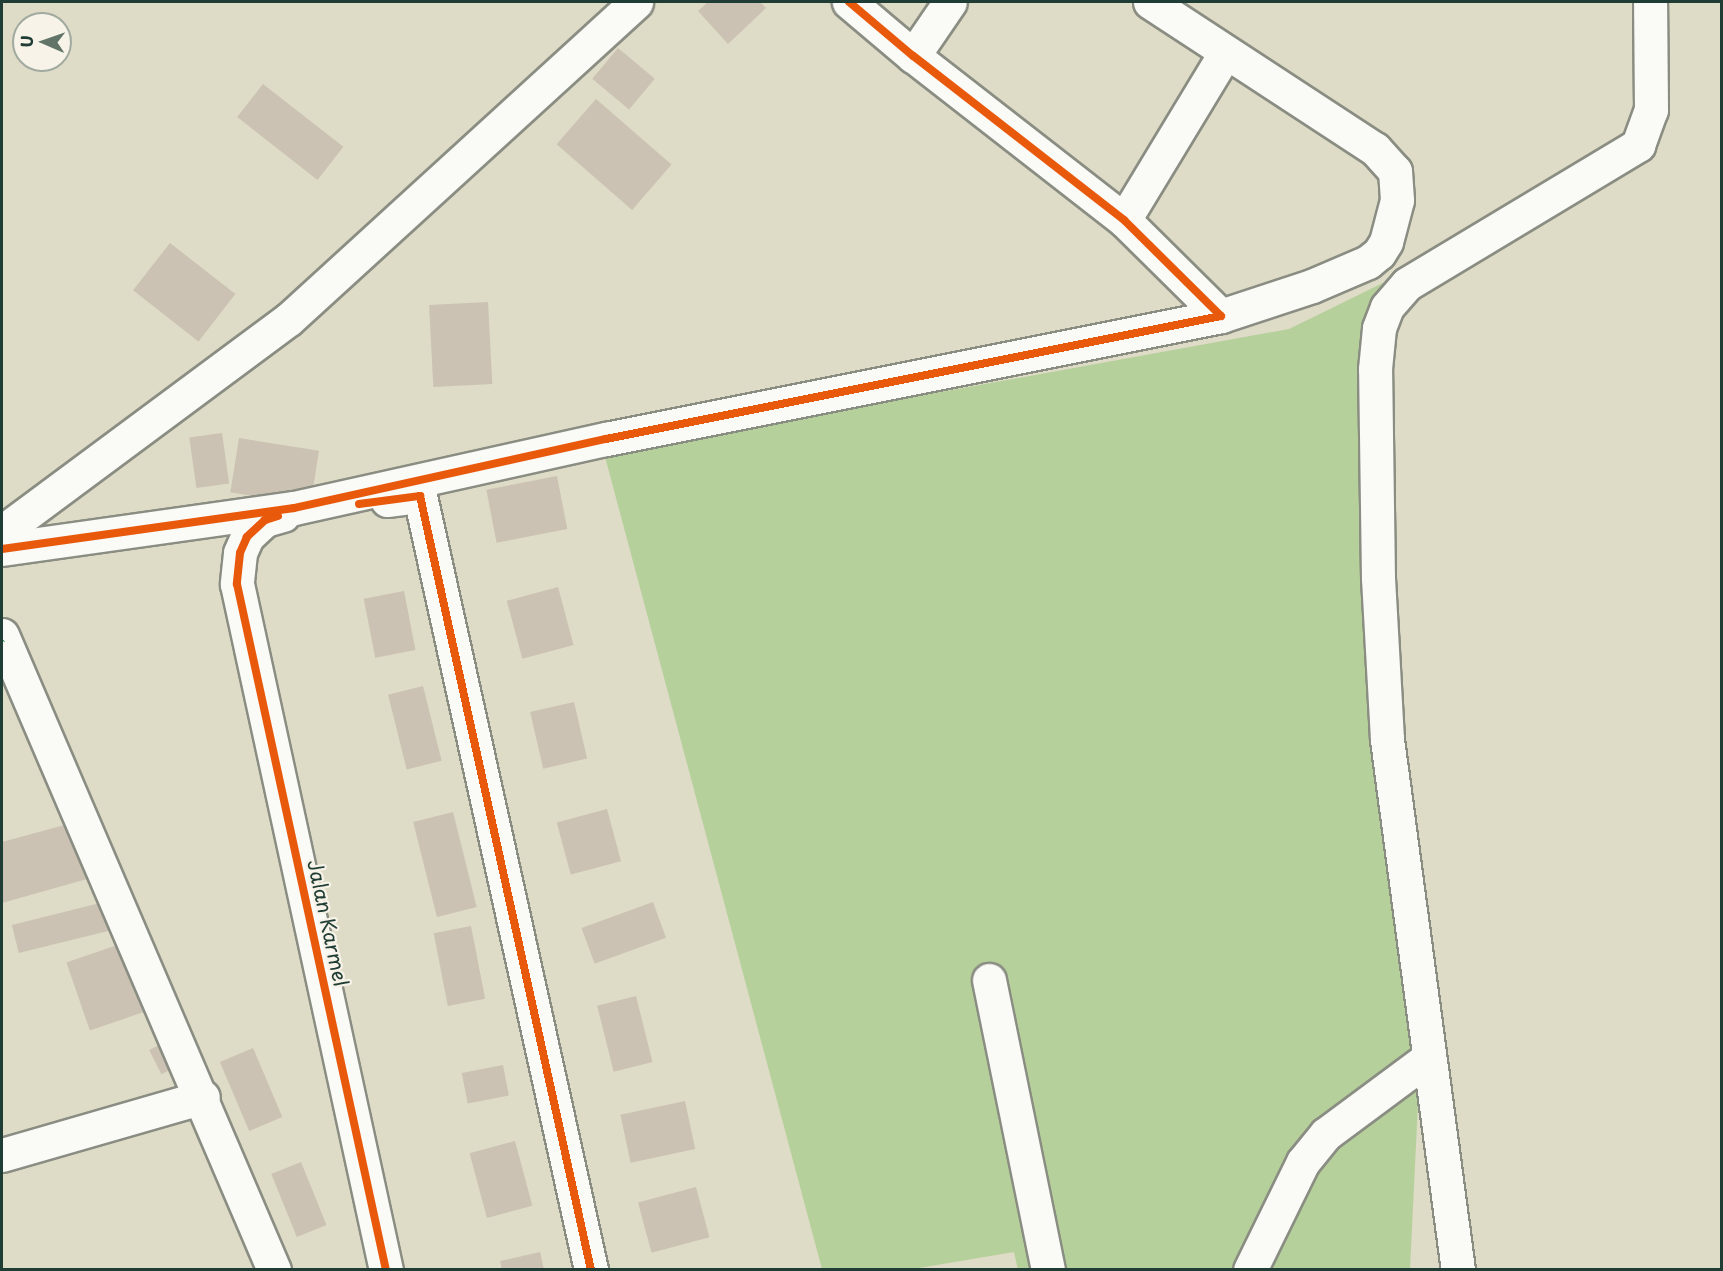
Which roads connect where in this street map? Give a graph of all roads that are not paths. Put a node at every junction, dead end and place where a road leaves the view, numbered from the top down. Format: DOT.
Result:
graph roads {
  1 [pos="636,2"];
  2 [pos="849,2"];
  3 [pos="950,2"];
  4 [pos="1150,2"];
  5 [pos="1650,2"];
  6 [pos="1225,53"];
  7 [pos="914,57"];
  8 [pos="1124,220"];
  9 [pos="1221,316"];
  10 [pos="2,532"];
  11 [pos="2,549"];
  12 [pos="2,635"];
  13 [pos="989,980"];
  14 [pos="1427,1059"];
  15 [pos="203,1097"];
  16 [pos="2,1155"];
  17 [pos="274,1269"];
  18 [pos="386,1269"];
  19 [pos="591,1269"];
  20 [pos="1048,1269"];
  21 [pos="1250,1269"];
  22 [pos="1458,1269"];
  1 -- 10 [label="street"];
  2 -- 7 [label="street"];
  3 -- 7 [label="street"];
  4 -- 6 [label="street"];
  5 -- 14 [label="street"];
  6 -- 8 [label="street"];
  6 -- 9 [label="street"];
  7 -- 8 [label="street"];
  8 -- 9 [label="street"];
  9 -- 11 [label="street"];
  12 -- 15 [label="street"];
  13 -- 20 [label="street"];
  14 -- 21 [label="street"];
  14 -- 22 [label="street"];
  15 -- 16 [label="street"];
  15 -- 17 [label="street"];
  18 -- 19 [label="street, Jalan Karmel"];
}
